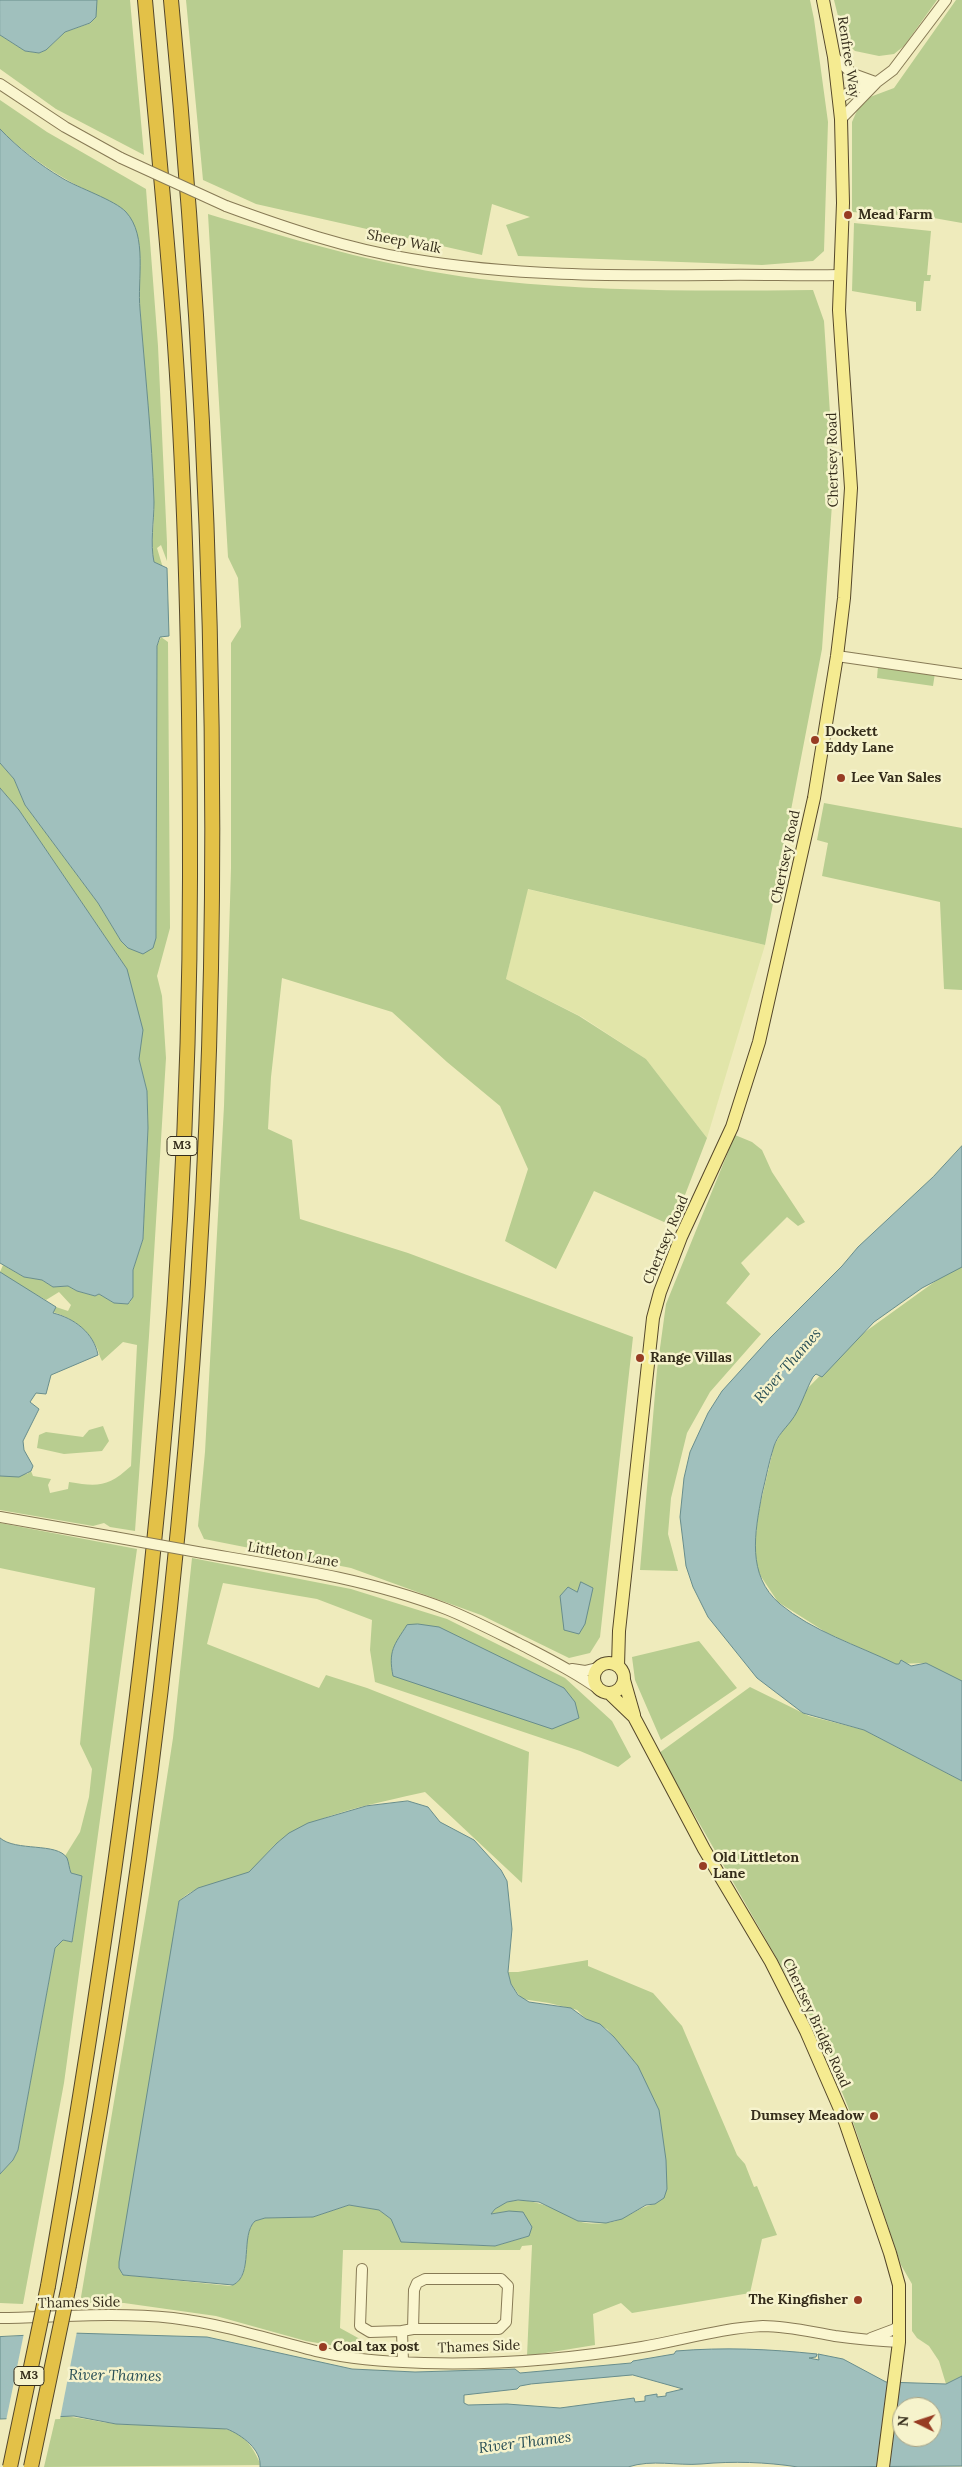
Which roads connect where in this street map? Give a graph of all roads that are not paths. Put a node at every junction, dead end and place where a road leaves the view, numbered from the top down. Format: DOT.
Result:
graph roads {
  1 [pos="145,0"];
  2 [pos="171,0"];
  3 [pos="823,0"];
  4 [pos="946,0"];
  5 [pos="834,57"];
  6 [pos="877,82"];
  7 [pos="0,84"];
  8 [pos="840,98"];
  9 [pos="841,119"];
  10 [pos="839,276"];
  11 [pos="837,656"];
  12 [pos="962,674"];
  13 [pos="0,1516"];
  14 [pos="607,1665"];
  15 [pos="566,1668"];
  16 [pos="624,1680"];
  17 [pos="597,1688"];
  18 [pos="609,1694"];
  19 [pos="634,1717"];
  20 [pos="362,2269"];
  21 [pos="0,2318"];
  22 [pos="900,2323"];
  23 [pos="413,2329"];
  24 [pos="402,2331"];
  25 [pos="865,2340"];
  26 [pos="899,2342"];
  27 [pos="403,2362"];
  28 [pos="10,2467"];
  29 [pos="31,2467"];
  30 [pos="883,2467"];
  1 -- 28 [label="highway, M3, bridge"];
  2 -- 29 [label="highway, M3, bridge"];
  3 -- 5 [label="main road, Renfree Way"];
  4 -- 6 [label="street"];
  5 -- 6 [label="street"];
  5 -- 8 [label="main road, Renfree Way"];
  6 -- 8 [label="street"];
  6 -- 9 [label="street"];
  7 -- 10 [label="street, Sheep Walk, bridge"];
  8 -- 9 [label="main road, Renfree Way"];
  9 -- 10 [label="main road, Chertsey Road"];
  10 -- 11 [label="main road, Chertsey Road"];
  11 -- 12 [label="street"];
  11 -- 14 [label="main road, Chertsey Road"];
  13 -- 15 [label="street, Littleton Lane, bridge"];
  14 -- 15 [label="street"];
  14 -- 16 [label="main road"];
  14 -- 17 [label="main road"];
  15 -- 17 [label="street, Littleton Lane"];
  16 -- 18 [label="main road"];
  16 -- 19 [label="main road, Chertsey Bridge Road"];
  17 -- 18 [label="main road"];
  18 -- 19 [label="main road, Chertsey Bridge Road"];
  19 -- 22 [label="main road, Chertsey Bridge Road"];
  20 -- 24 [label="street"];
  21 -- 27 [label="street, Thames Side"];
  22 -- 25 [label="street"];
  22 -- 26 [label="main road, Chertsey Bridge Road"];
  23 -- 23 [label="street"];
  23 -- 24 [label="street"];
  24 -- 27 [label="street"];
  25 -- 26 [label="street, Thames Side"];
  25 -- 27 [label="street, Thames Side"];
  26 -- 30 [label="main road, Chertsey Bridge Road"];
}
